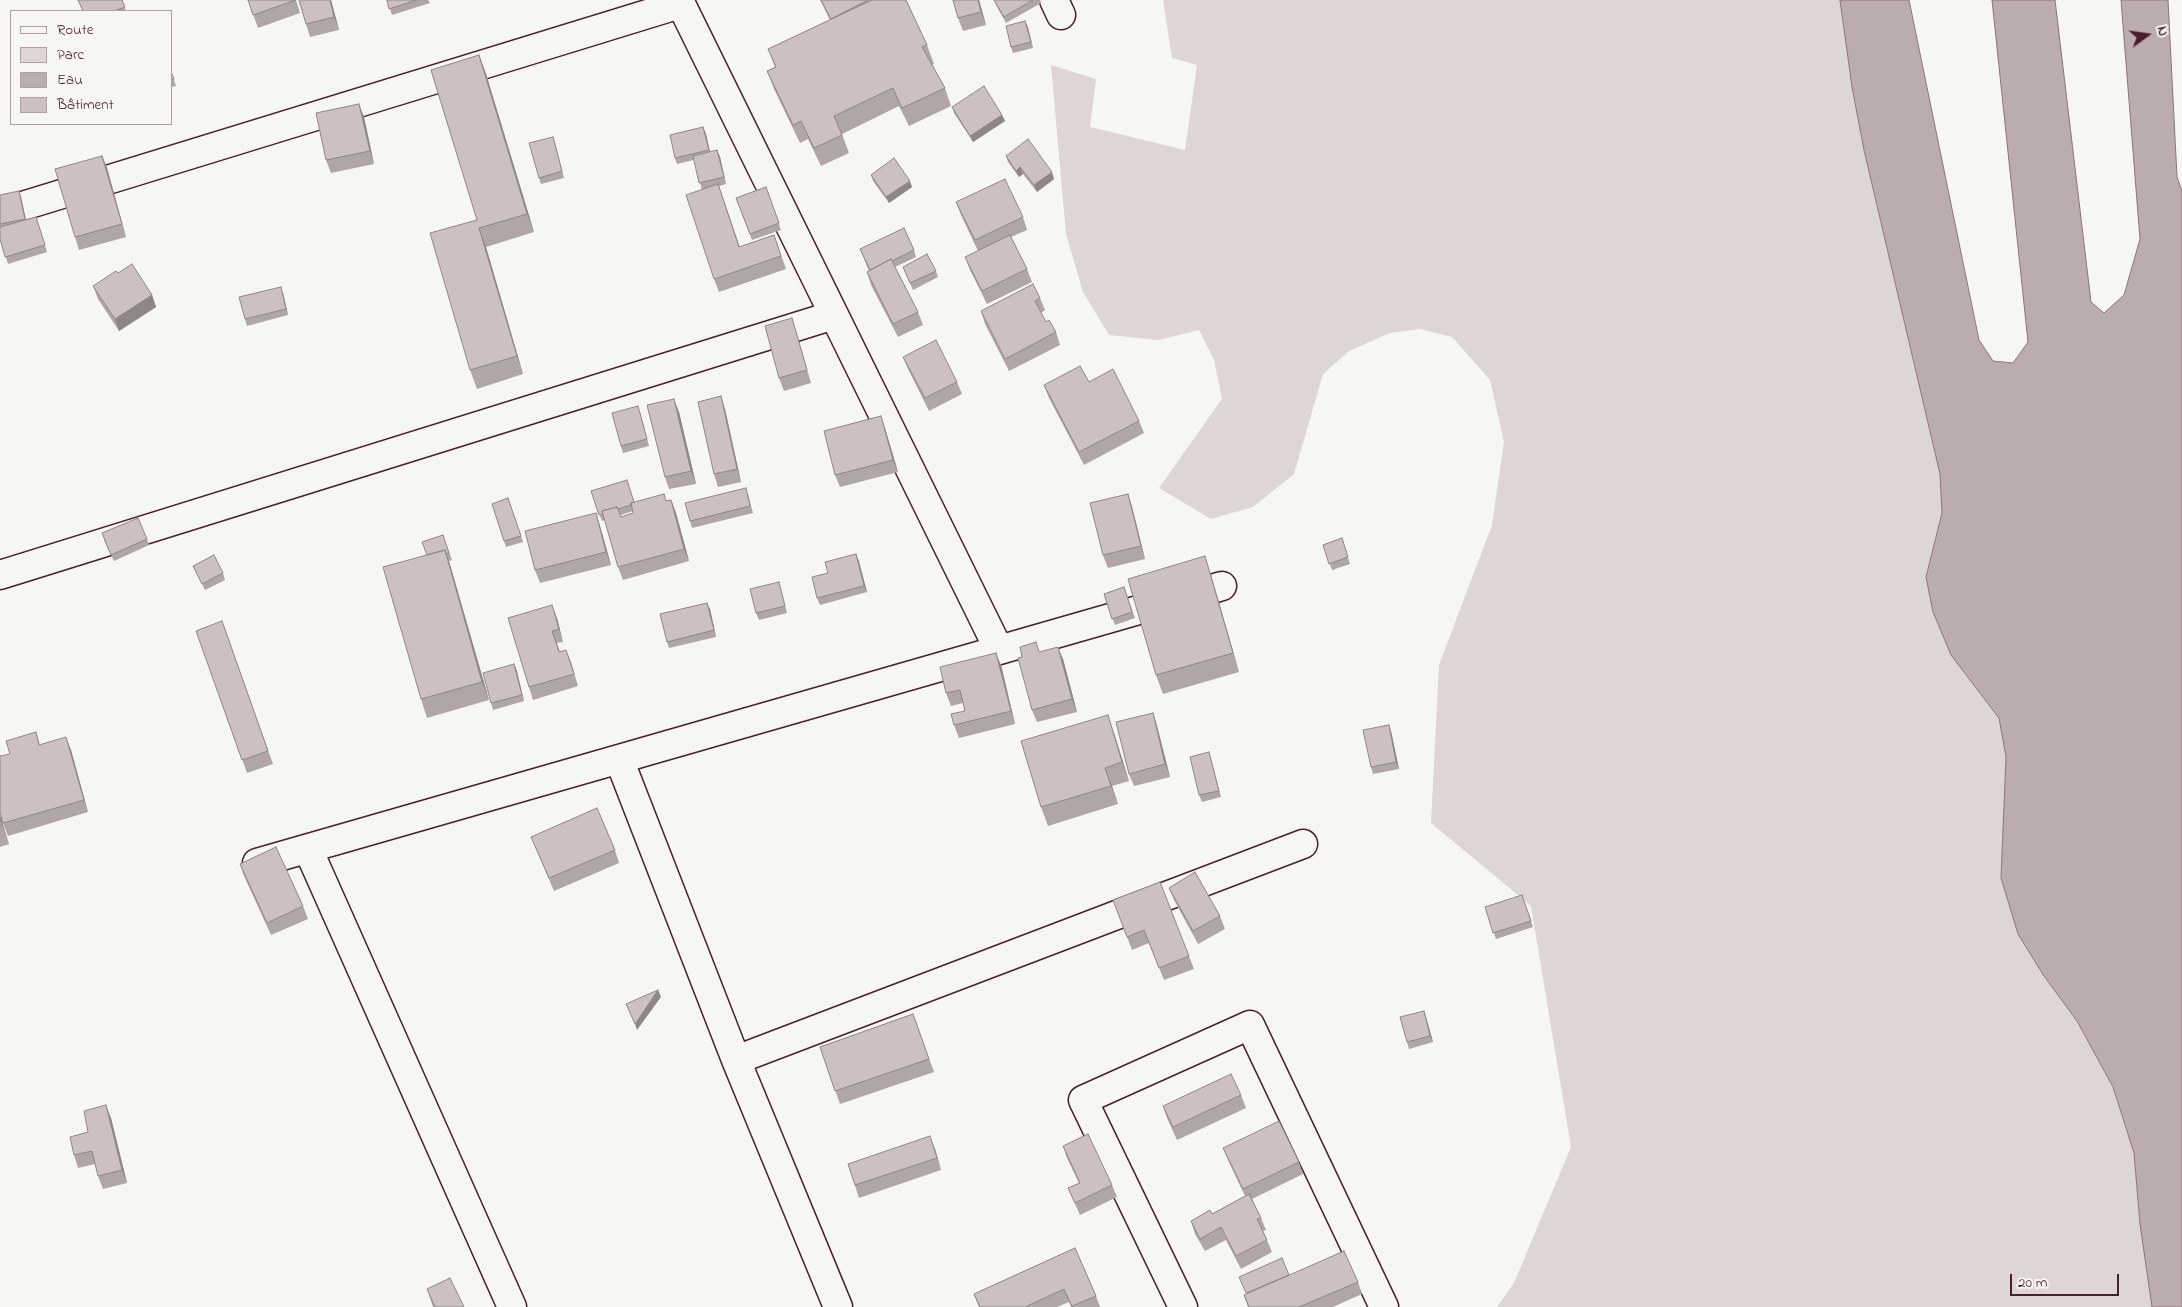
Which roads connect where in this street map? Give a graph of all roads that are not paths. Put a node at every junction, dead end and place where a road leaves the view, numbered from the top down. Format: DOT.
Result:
graph roads {
  1 [pos="679,2"];
  2 [pos="0,213"];
  3 [pos="834,315"];
  4 [pos="0,575"];
  5 [pos="1222,586"];
  6 [pos="999,650"];
  7 [pos="619,759"];
  8 [pos="1303,844"];
  9 [pos="308,849"];
  10 [pos="257,863"];
  11 [pos="736,1060"];
  12 [pos="512,1307"];
  13 [pos="838,1307"];
  14 [pos="1182,1307"];
  15 [pos="1384,1307"];
  1 -- 2 [label="street"];
  1 -- 3 [label="street"];
  3 -- 4 [label="street"];
  3 -- 6 [label="street"];
  5 -- 6 [label="street"];
  6 -- 7 [label="street"];
  7 -- 9 [label="street"];
  7 -- 11 [label="street"];
  8 -- 11 [label="street"];
  9 -- 10 [label="street"];
  9 -- 12 [label="street"];
  11 -- 13 [label="street"];
  14 -- 15 [label="street"];
}
